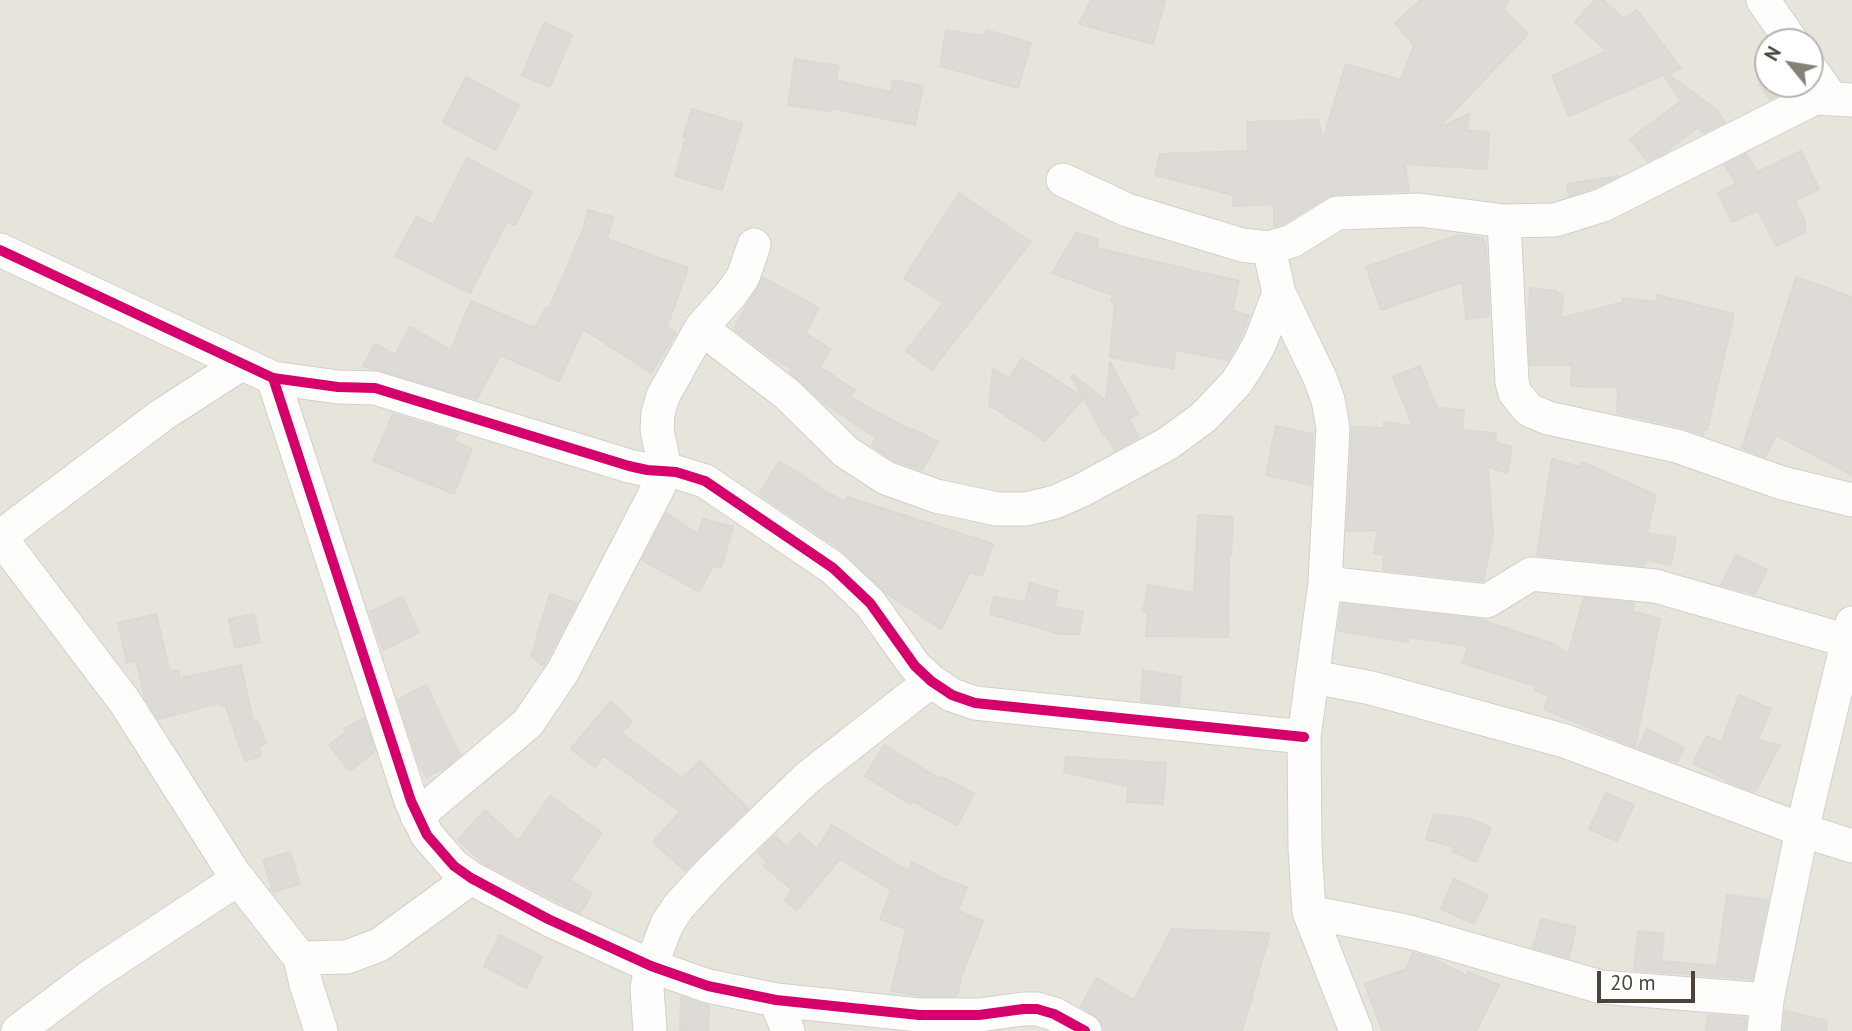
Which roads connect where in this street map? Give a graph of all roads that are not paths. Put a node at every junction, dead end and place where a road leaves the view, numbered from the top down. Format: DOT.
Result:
graph roads {
  1 [pos="1763,0"];
  2 [pos="1782,28"];
  3 [pos="1824,82"];
  4 [pos="1842,99"];
  5 [pos="1063,180"];
  6 [pos="1504,221"];
  7 [pos="754,245"];
  8 [pos="1269,248"];
  9 [pos="0,250"];
  10 [pos="1279,293"];
  11 [pos="701,328"];
  12 [pos="241,363"];
  13 [pos="273,378"];
  14 [pos="662,471"];
  15 [pos="1852,500"];
  16 [pos="0,537"];
  17 [pos="1325,583"];
  18 [pos="1850,632"];
  19 [pos="1313,677"];
  20 [pos="931,681"];
  21 [pos="1304,737"];
  22 [pos="417,816"];
  23 [pos="1802,830"];
  24 [pos="1852,846"];
  25 [pos="471,878"];
  26 [pos="238,879"];
  27 [pos="1309,912"];
  28 [pos="300,958"];
  29 [pos="651,966"];
  30 [pos="776,1000"];
  31 [pos="1765,1015"];
  32 [pos="18,1031"];
  33 [pos="321,1031"];
  34 [pos="650,1031"];
  35 [pos="789,1031"];
  36 [pos="1085,1031"];
  37 [pos="1356,1031"];
  1 -- 2 [label="street"];
  3 -- 4 [label="street"];
  4 -- 6 [label="street"];
  5 -- 8 [label="street"];
  6 -- 8 [label="street"];
  6 -- 15 [label="street"];
  7 -- 11 [label="street"];
  8 -- 10 [label="street"];
  9 -- 12 [label="street"];
  10 -- 11 [label="street"];
  10 -- 17 [label="street"];
  11 -- 14 [label="street"];
  12 -- 13 [label="street"];
  12 -- 16 [label="street"];
  13 -- 14 [label="street"];
  13 -- 22 [label="street"];
  14 -- 20 [label="street"];
  14 -- 22 [label="street"];
  16 -- 26 [label="street"];
  17 -- 18 [label="street"];
  17 -- 19 [label="street"];
  18 -- 23 [label="street"];
  19 -- 21 [label="street"];
  19 -- 23 [label="street"];
  20 -- 21 [label="street"];
  20 -- 29 [label="street"];
  21 -- 27 [label="street"];
  22 -- 25 [label="street"];
  23 -- 24 [label="street"];
  23 -- 31 [label="street"];
  25 -- 28 [label="street"];
  25 -- 29 [label="street"];
  26 -- 28 [label="street"];
  26 -- 32 [label="street"];
  27 -- 31 [label="street"];
  27 -- 37 [label="street"];
  28 -- 33 [label="street"];
  29 -- 30 [label="street"];
  29 -- 34 [label="street"];
  30 -- 35 [label="street"];
  30 -- 36 [label="street"];
}
